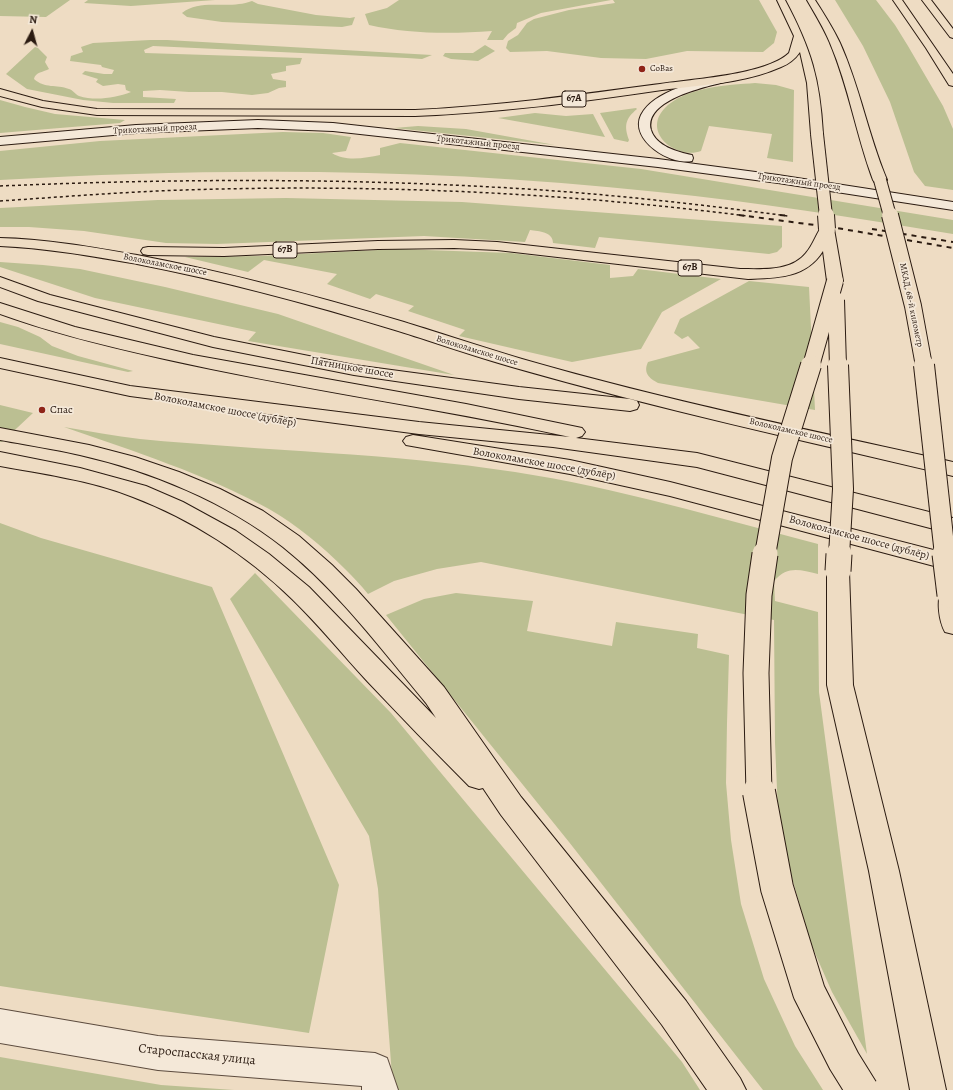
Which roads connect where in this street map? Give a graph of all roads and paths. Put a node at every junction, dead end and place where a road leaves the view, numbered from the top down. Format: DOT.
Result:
graph roads {
  1 [pos="781,0"];
  2 [pos="811,0"];
  3 [pos="897,0"];
  4 [pos="926,0"];
  5 [pos="953,35"];
  6 [pos="798,37"];
  7 [pos="732,77"];
  8 [pos="953,83"];
  9 [pos="0,92"];
  10 [pos="121,112"];
  11 [pos="322,113"];
  12 [pos="136,129"];
  13 [pos="112,131"];
  14 [pos="0,141"];
  15 [pos="778,179"];
  16 [pos="953,206"];
  17 [pos="827,229"];
  18 [pos="0,242"];
  19 [pos="37,244"];
  20 [pos="835,281"];
  21 [pos="0,282"];
  22 [pos="0,308"];
  23 [pos="0,363"];
  24 [pos="130,391"];
  25 [pos="713,414"];
  26 [pos="10,436"];
  27 [pos="0,459"];
  28 [pos="697,460"];
  29 [pos="953,469"];
  30 [pos="953,526"];
  31 [pos="953,563"];
  32 [pos="953,625"];
  33 [pos="511,806"];
  34 [pos="0,1026"];
  35 [pos="380,1090"];
  36 [pos="728,1090"];
  37 [pos="862,1090"];
  38 [pos="928,1090"];
  1 -- 6 [label="main road"];
  2 -- 32 [label="main road, МКАД, 68-й километр, bridge"];
  3 -- 8 [label="main road"];
  4 -- 5 [label="main road"];
  6 -- 7 [label="main road, 67A"];
  6 -- 17 [label="main road, bridge"];
  7 -- 11 [label="main road, 67A"];
  7 -- 15 [label="main road"];
  9 -- 10 [label="main road"];
  10 -- 11 [label="main road"];
  10 -- 13 [label="main road"];
  11 -- 12 [label="main road"];
  12 -- 13 [label="main road, Трикотажный проезд"];
  12 -- 15 [label="main road, Трикотажный проезд"];
  13 -- 14 [label="main road, Трикотажный проезд"];
  15 -- 16 [label="main road, Трикотажный проезд"];
  17 -- 19 [label="main road, 67B"];
  17 -- 20 [label="main road"];
  18 -- 19 [label="main road, Волоколамское шоссе"];
  19 -- 25 [label="main road, Волоколамское шоссе"];
  20 -- 37 [label="main road, bridge"];
  20 -- 38 [label="main road, bridge"];
  21 -- 25 [label="main road, Пятницкое шоссе"];
  22 -- 28 [label="main road, Пятницкое шоссе"];
  23 -- 24 [label="main road"];
  24 -- 28 [label="main road"];
  24 -- 31 [label="main road, Волоколамское шоссе (дублёр)"];
  25 -- 29 [label="main road, Волоколамское шоссе"];
  26 -- 33 [label="main road"];
  27 -- 33 [label="main road"];
  28 -- 30 [label="main road"];
  33 -- 36 [label="main road"];
  34 -- 35 [label="main road, Староспасская улица"];
}
